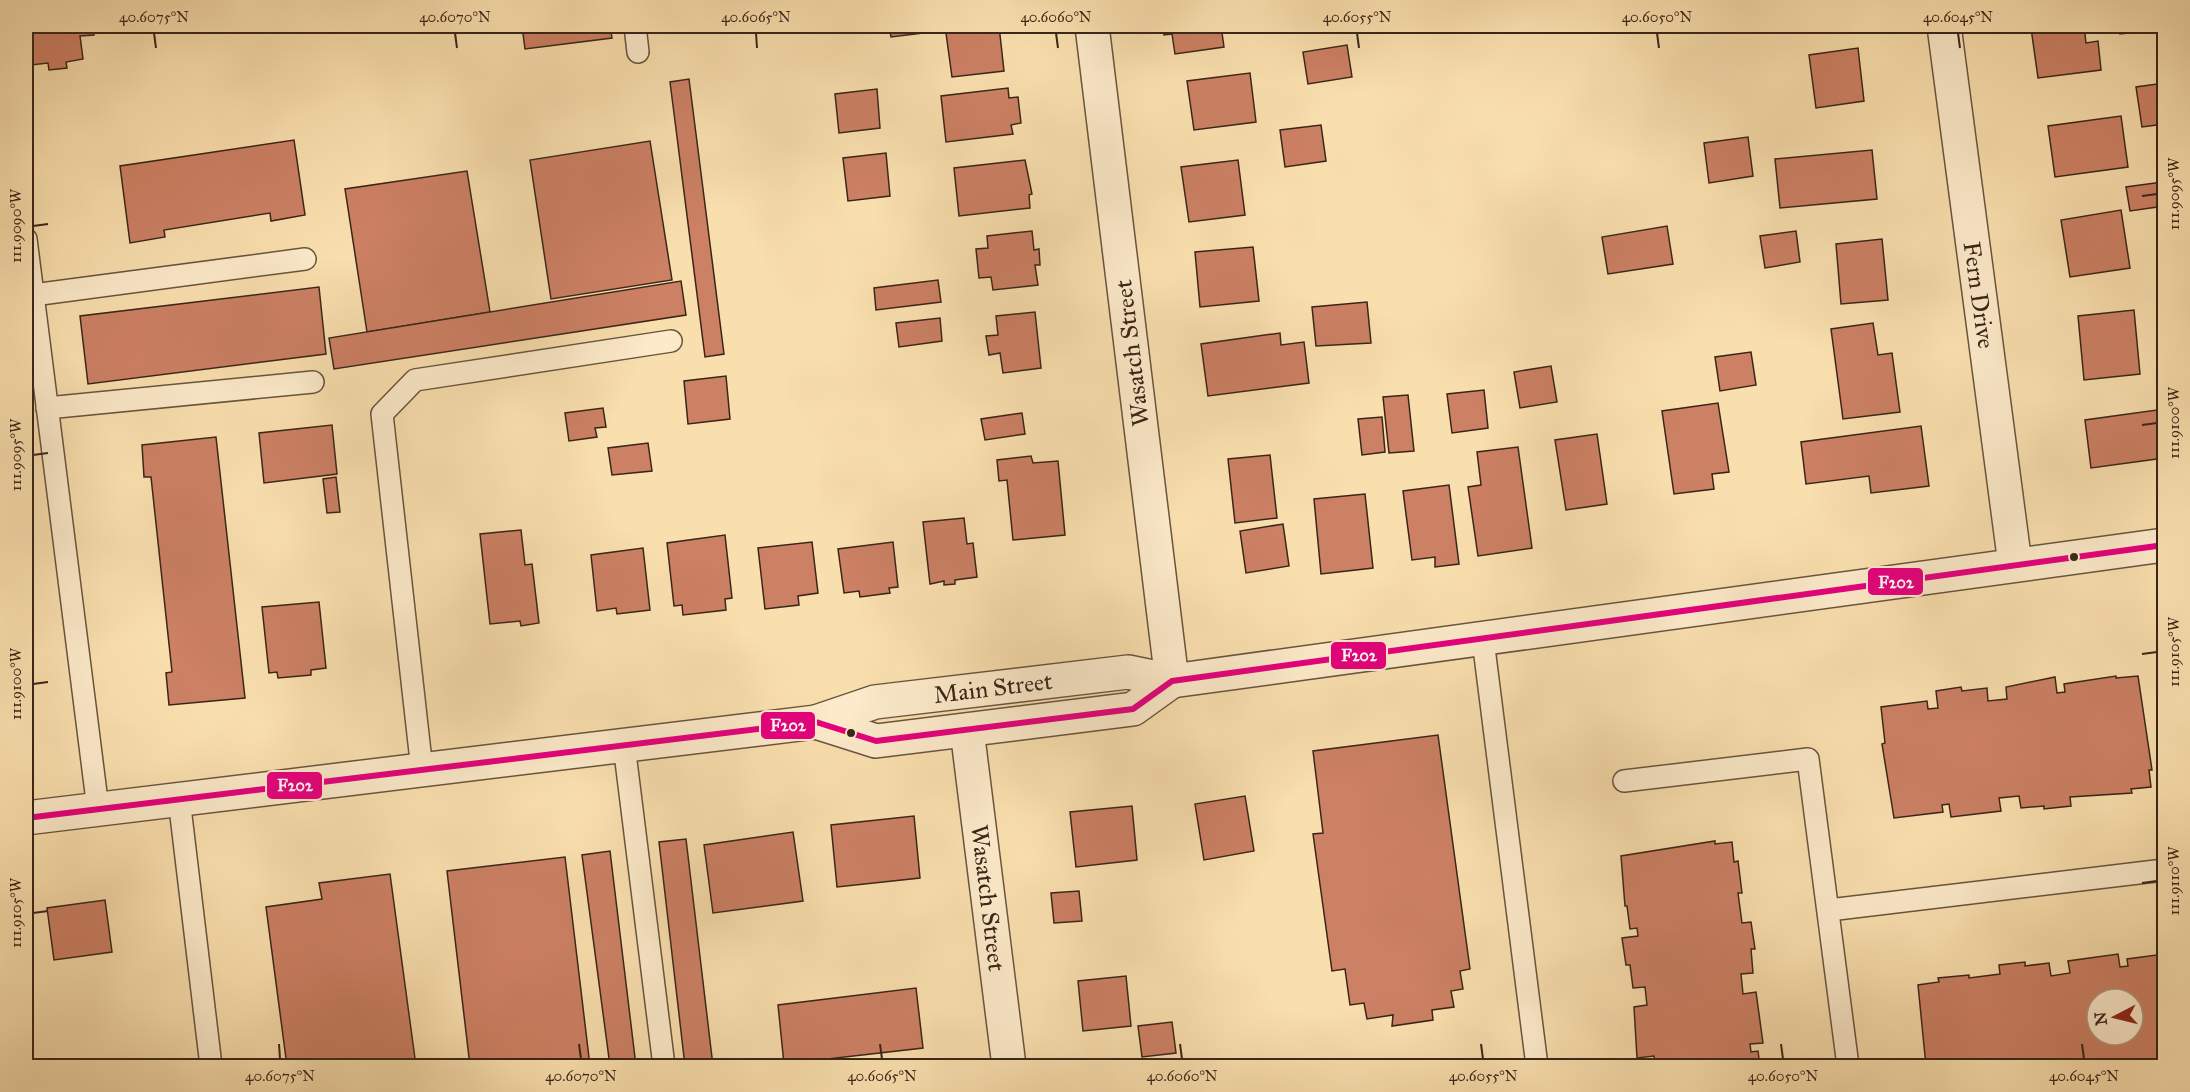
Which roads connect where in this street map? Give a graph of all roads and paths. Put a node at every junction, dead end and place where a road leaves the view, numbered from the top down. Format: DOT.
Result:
graph roads {
  1 [pos="635,26"];
  2 [pos="1092,26"];
  3 [pos="1944,26"];
  4 [pos="638,52"];
  5 [pos="26,239"];
  6 [pos="305,259"];
  7 [pos="33,295"];
  8 [pos="671,341"];
  9 [pos="313,382"];
  10 [pos="47,408"];
  11 [pos="2164,544"];
  12 [pos="2015,564"];
  13 [pos="1483,640"];
  14 [pos="1172,681"];
  15 [pos="816,722"];
  16 [pos="967,730"];
  17 [pos="624,745"];
  18 [pos="422,770"];
  19 [pos="1624,781"];
  20 [pos="179,799"];
  21 [pos="98,809"];
  22 [pos="26,818"];
  23 [pos="2164,870"];
  24 [pos="1829,910"];
  25 [pos="211,1066"];
  26 [pos="664,1066"];
  27 [pos="1009,1066"];
  28 [pos="1537,1066"];
  29 [pos="1848,1066"];
  1 -- 4 [label="lane"];
  2 -- 14 [label="street, Wasatch Street"];
  3 -- 12 [label="street, Fern Drive"];
  5 -- 7 [label="lane"];
  6 -- 7 [label="lane"];
  7 -- 10 [label="lane"];
  8 -- 18 [label="lane"];
  9 -- 10 [label="lane"];
  10 -- 21 [label="lane"];
  11 -- 12 [label="street, Main Street"];
  12 -- 13 [label="street, Main Street"];
  13 -- 14 [label="street, Main Street"];
  13 -- 28 [label="lane"];
  14 -- 15 [label="street, Main Street"];
  14 -- 16 [label="street, Main Street"];
  15 -- 16 [label="street, Main Street"];
  15 -- 17 [label="street, Main Street"];
  16 -- 27 [label="street, Wasatch Street"];
  17 -- 18 [label="street, Main Street"];
  17 -- 26 [label="lane"];
  18 -- 20 [label="street, Main Street"];
  19 -- 24 [label="lane"];
  20 -- 21 [label="street, Main Street"];
  20 -- 25 [label="lane"];
  21 -- 22 [label="street, Main Street"];
  23 -- 24 [label="lane"];
  24 -- 29 [label="lane"];
}
